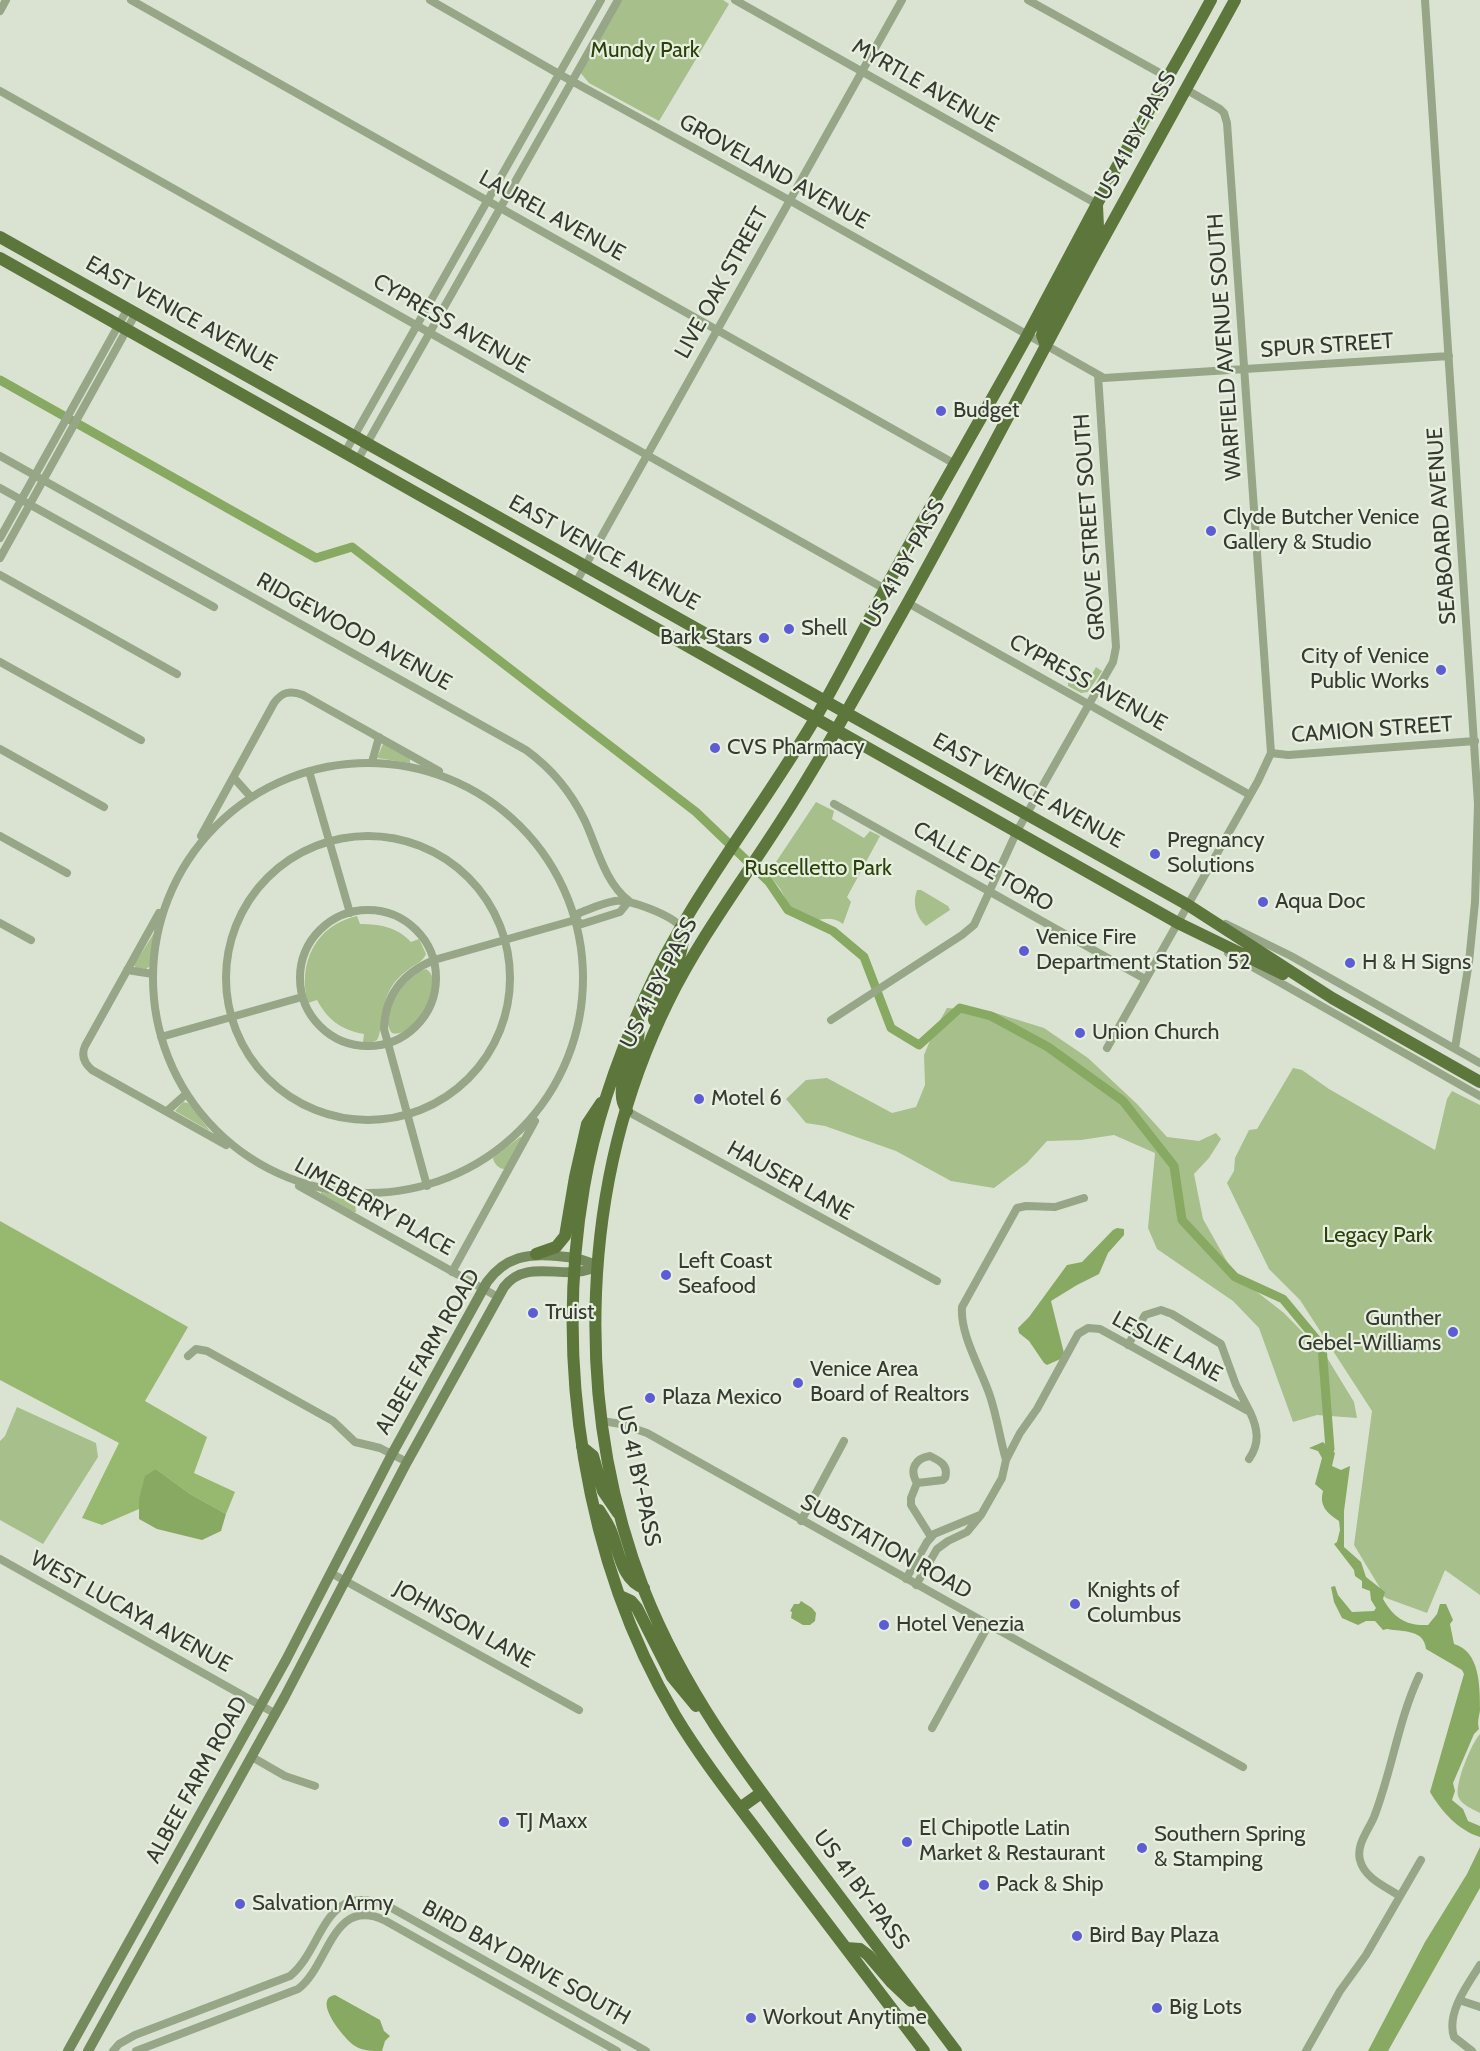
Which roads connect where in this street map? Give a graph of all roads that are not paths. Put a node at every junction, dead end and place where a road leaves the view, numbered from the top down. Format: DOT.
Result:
graph roads {
  1 [pos="6,0"];
  2 [pos="130,0"];
  3 [pos="430,0"];
  4 [pos="601,0"];
  5 [pos="618,0"];
  6 [pos="735,0"];
  7 [pos="902,0"];
  8 [pos="1028,0"];
  9 [pos="1211,0"];
  10 [pos="1235,0"];
  11 [pos="1425,0"];
  12 [pos="0,10"];
  13 [pos="590,20"];
  14 [pos="603,27"];
  15 [pos="862,70"];
  16 [pos="559,74"];
  17 [pos="1169,78"];
  18 [pos="573,82"];
  19 [pos="1187,90"];
  20 [pos="0,91"];
  21 [pos="489,200"];
  22 [pos="789,200"];
  23 [pos="1097,204"];
  24 [pos="500,207"];
  25 [pos="0,237"];
  26 [pos="0,258"];
  27 [pos="132,311"];
  28 [pos="418,326"];
  29 [pos="122,328"];
  30 [pos="717,330"];
  31 [pos="430,333"];
  32 [pos="1027,335"];
  33 [pos="1046,346"];
  34 [pos="1449,356"];
  35 [pos="1245,369"];
  36 [pos="1099,375"];
  37 [pos="354,436"];
  38 [pos="367,443"];
  39 [pos="344,454"];
  40 [pos="0,456"];
  41 [pos="646,456"];
  42 [pos="357,461"];
  43 [pos="955,464"];
  44 [pos="34,475"];
  45 [pos="42,480"];
  46 [pos="0,488"];
  47 [pos="21,500"];
  48 [pos="29,505"];
  49 [pos="0,538"];
  50 [pos="0,558"];
  51 [pos="585,566"];
  52 [pos="0,575"];
  53 [pos="575,584"];
  54 [pos="885,589"];
  55 [pos="908,603"];
  56 [pos="214,607"];
  57 [pos="0,662"];
  58 [pos="177,674"];
  59 [pos="825,701"];
  60 [pos="1089,705"];
  61 [pos="847,712"];
  62 [pos="815,719"];
  63 [pos="837,730"];
  64 [pos="379,737"];
  65 [pos="141,740"];
  66 [pos="1475,741"];
  67 [pos="0,749"];
  68 [pos="1271,753"];
  69 [pos="372,762"];
  70 [pos="309,771"];
  71 [pos="234,778"];
  72 [pos="456,781"];
  73 [pos="1250,795"];
  74 [pos="251,797"];
  75 [pos="834,804"];
  76 [pos="104,807"];
  77 [pos="1026,815"];
  78 [pos="1017,831"];
  79 [pos="0,836"];
  80 [pos="330,842"];
  81 [pos="190,856"];
  82 [pos="67,873"];
  83 [pos="989,892"];
  84 [pos="169,895"];
  85 [pos="629,901"];
  86 [pos="1188,904"];
  87 [pos="350,913"];
  88 [pos="575,920"];
  89 [pos="0,923"];
  90 [pos="1178,923"];
  91 [pos="681,927"];
  92 [pos="31,940"];
  93 [pos="505,940"];
  94 [pos="434,960"];
  95 [pos="127,970"];
  96 [pos="153,974"];
  97 [pos="1145,979"];
  98 [pos="1330,996"];
  99 [pos="302,997"];
  100 [pos="638,1012"];
  101 [pos="232,1018"];
  102 [pos="831,1020"];
  103 [pos="654,1033"];
  104 [pos="161,1037"];
  105 [pos="387,1044"];
  106 [pos="1107,1048"];
  107 [pos="1455,1048"];
  108 [pos="1480,1063"];
  109 [pos="1480,1082"];
  110 [pos="608,1092"];
  111 [pos="186,1095"];
  112 [pos="1480,1096"];
  113 [pos="544,1104"];
  114 [pos="167,1111"];
  115 [pos="627,1111"];
  116 [pos="407,1114"];
  117 [pos="243,1155"];
  118 [pos="271,1171"];
  119 [pos="427,1186"];
  120 [pos="1084,1198"];
  121 [pos="536,1254"];
  122 [pos="576,1258"];
  123 [pos="597,1266"];
  124 [pos="452,1272"];
  125 [pos="575,1273"];
  126 [pos="937,1281"];
  127 [pos="483,1289"];
  128 [pos="498,1297"];
  129 [pos="1128,1345"];
  130 [pos="188,1356"];
  131 [pos="435,1377"];
  132 [pos="450,1385"];
  133 [pos="1250,1412"];
  134 [pos="602,1421"];
  135 [pos="844,1441"];
  136 [pos="582,1447"];
  137 [pos="392,1454"];
  138 [pos="1249,1459"];
  139 [pos="1006,1460"];
  140 [pos="407,1462"];
  141 [pos="917,1483"];
  142 [pos="591,1495"];
  143 [pos="981,1515"];
  144 [pos="623,1519"];
  145 [pos="801,1521"];
  146 [pos="931,1538"];
  147 [pos="0,1559"];
  148 [pos="331,1573"];
  149 [pos="906,1579"];
  150 [pos="346,1581"];
  151 [pos="916,1585"];
  152 [pos="644,1588"];
  153 [pos="620,1596"];
  154 [pos="989,1624"];
  155 [pos="1419,1676"];
  156 [pos="261,1706"];
  157 [pos="579,1710"];
  158 [pos="276,1714"];
  159 [pos="711,1722"];
  160 [pos="932,1728"];
  161 [pos="252,1757"];
  162 [pos="1243,1767"];
  163 [pos="315,1786"];
  164 [pos="761,1793"];
  165 [pos="740,1808"];
  166 [pos="1421,1860"];
  167 [pos="1400,1896"];
  168 [pos="143,1917"];
  169 [pos="158,1925"];
  170 [pos="846,1948"];
  171 [pos="1480,1965"];
  172 [pos="527,1984"];
  173 [pos="520,1996"];
  174 [pos="1460,2000"];
  175 [pos="1480,2007"];
  176 [pos="927,2012"];
  177 [pos="643,2050"];
  178 [pos="1466,2050"];
  179 [pos="68,2051"];
  180 [pos="88,2051"];
  181 [pos="113,2051"];
  182 [pos="136,2051"];
  183 [pos="617,2051"];
  184 [pos="924,2051"];
  185 [pos="956,2051"];
  186 [pos="1306,2051"];
  1 -- 12 [label="street"];
  2 -- 21 [label="street, LAUREL AVENUE"];
  3 -- 16 [label="street, GROVELAND AVENUE"];
  4 -- 13 [label="street"];
  5 -- 14 [label="street"];
  6 -- 15 [label="street, MYRTLE AVENUE"];
  7 -- 15 [label="street, LIVE OAK STREET"];
  8 -- 17 [label="street"];
  9 -- 17 [label="main road, US 41 BY-PASS"];
  10 -- 19 [label="main road, US 41 BY-PASS"];
  11 -- 34 [label="street, SEABOARD AVENUE"];
  13 -- 14 [label="street"];
  13 -- 16 [label="street"];
  14 -- 18 [label="street"];
  15 -- 22 [label="street, LIVE OAK STREET"];
  15 -- 23 [label="street, MYRTLE AVENUE"];
  16 -- 18 [label="street, GROVELAND AVENUE"];
  16 -- 21 [label="street"];
  17 -- 23 [label="main road, US 41 BY-PASS"];
  18 -- 22 [label="street, GROVELAND AVENUE"];
  18 -- 24 [label="street"];
  19 -- 33 [label="main road, US 41 BY-PASS"];
  19 -- 35 [label="street, WARFIELD AVENUE SOUTH"];
  20 -- 28 [label="street, CYPRESS AVENUE"];
  21 -- 24 [label="street, LAUREL AVENUE"];
  21 -- 28 [label="street"];
  22 -- 30 [label="street, LIVE OAK STREET"];
  22 -- 32 [label="street, GROVELAND AVENUE"];
  23 -- 32 [label="main road, US 41 BY-PASS"];
  23 -- 33 [label="main road"];
  24 -- 30 [label="street, LAUREL AVENUE"];
  24 -- 31 [label="street"];
  25 -- 27 [label="main road, EAST VENICE AVENUE"];
  26 -- 29 [label="main road, EAST VENICE AVENUE"];
  27 -- 29 [label="street"];
  27 -- 37 [label="main road, EAST VENICE AVENUE"];
  28 -- 31 [label="street, CYPRESS AVENUE"];
  28 -- 37 [label="street"];
  29 -- 39 [label="main road, EAST VENICE AVENUE"];
  29 -- 44 [label="street"];
  29 -- 45 [label="street"];
  30 -- 41 [label="street, LIVE OAK STREET"];
  30 -- 43 [label="street, LAUREL AVENUE"];
  31 -- 38 [label="street"];
  31 -- 41 [label="street, CYPRESS AVENUE"];
  32 -- 33 [label="street, GROVELAND AVENUE"];
  32 -- 43 [label="main road, US 41 BY-PASS"];
  33 -- 36 [label="street, GROVELAND AVENUE"];
  33 -- 55 [label="main road, US 41 BY-PASS"];
  34 -- 35 [label="street, SPUR STREET"];
  34 -- 66 [label="street, SEABOARD AVENUE"];
  35 -- 36 [label="street, SPUR STREET"];
  35 -- 68 [label="street, WARFIELD AVENUE SOUTH"];
  36 -- 60 [label="street, GROVE STREET SOUTH"];
  37 -- 38 [label="main road, EAST VENICE AVENUE"];
  37 -- 39 [label="street"];
  38 -- 42 [label="street"];
  38 -- 51 [label="main road, EAST VENICE AVENUE"];
  39 -- 42 [label="main road, EAST VENICE AVENUE"];
  40 -- 44 [label="street, RIDGEWOOD AVENUE"];
  41 -- 51 [label="street, LIVE OAK STREET"];
  41 -- 54 [label="street, CYPRESS AVENUE"];
  42 -- 53 [label="main road, EAST VENICE AVENUE"];
  43 -- 54 [label="main road, US 41 BY-PASS"];
  44 -- 45 [label="street, RIDGEWOOD AVENUE"];
  44 -- 47 [label="street"];
  45 -- 48 [label="street"];
  45 -- 85 [label="street, RIDGEWOOD AVENUE"];
  46 -- 47 [label="street"];
  47 -- 48 [label="street"];
  47 -- 49 [label="street"];
  48 -- 50 [label="street"];
  48 -- 56 [label="street"];
  51 -- 53 [label="street, LIVE OAK STREET"];
  51 -- 59 [label="main road, EAST VENICE AVENUE"];
  52 -- 58 [label="street"];
  53 -- 62 [label="main road, EAST VENICE AVENUE"];
  54 -- 59 [label="main road, US 41 BY-PASS"];
  55 -- 60 [label="street, CYPRESS AVENUE"];
  55 -- 61 [label="main road, US 41 BY-PASS"];
  57 -- 65 [label="street"];
  59 -- 61 [label="main road, EAST VENICE AVENUE"];
  59 -- 62 [label="main road, US 41 BY-PASS"];
  60 -- 73 [label="street, CYPRESS AVENUE"];
  60 -- 77 [label="street, GROVE STREET SOUTH"];
  61 -- 63 [label="main road, US 41 BY-PASS"];
  61 -- 77 [label="main road, EAST VENICE AVENUE"];
  62 -- 63 [label="main road, EAST VENICE AVENUE"];
  62 -- 91 [label="main road, US 41 BY-PASS"];
  63 -- 78 [label="main road, EAST VENICE AVENUE"];
  63 -- 103 [label="main road, US 41 BY-PASS"];
  64 -- 69 [label="street"];
  64 -- 71 [label="street"];
  64 -- 72 [label="street"];
  66 -- 68 [label="street, CAMION STREET"];
  66 -- 107 [label="street, SEABOARD AVENUE"];
  67 -- 76 [label="street"];
  68 -- 73 [label="street"];
  69 -- 70 [label="street"];
  69 -- 72 [label="street"];
  70 -- 74 [label="street"];
  70 -- 80 [label="street"];
  71 -- 74 [label="street"];
  71 -- 81 [label="street"];
  72 -- 88 [label="street"];
  73 -- 86 [label="street"];
  74 -- 81 [label="street"];
  75 -- 83 [label="street, CALLE DE TORO"];
  77 -- 78 [label="street, GROVE STREET SOUTH"];
  77 -- 86 [label="main road, EAST VENICE AVENUE"];
  78 -- 83 [label="street, GROVE STREET SOUTH"];
  78 -- 90 [label="main road, EAST VENICE AVENUE"];
  79 -- 82 [label="street"];
  80 -- 87 [label="street"];
  80 -- 93 [label="street"];
  80 -- 101 [label="street"];
  81 -- 84 [label="street"];
  83 -- 97 [label="street, CALLE DE TORO"];
  83 -- 102 [label="street, GROVE STREET SOUTH"];
  84 -- 95 [label="street"];
  84 -- 96 [label="street"];
  85 -- 88 [label="street"];
  85 -- 91 [label="street"];
  86 -- 90 [label="street"];
  86 -- 98 [label="main road, EAST VENICE AVENUE"];
  86 -- 107 [label="street, EAST VENICE AVENUE"];
  87 -- 94 [label="street"];
  87 -- 99 [label="street"];
  88 -- 93 [label="street"];
  88 -- 113 [label="street"];
  89 -- 92 [label="street"];
  90 -- 97 [label="street"];
  90 -- 98 [label="main road, EAST VENICE AVENUE"];
  90 -- 112 [label="street, EAST VENICE AVENUE"];
  91 -- 100 [label="main road, US 41 BY-PASS"];
  91 -- 103 [label="main road"];
  93 -- 94 [label="street"];
  93 -- 116 [label="street"];
  94 -- 105 [label="street"];
  94 -- 105 [label="street"];
  95 -- 96 [label="street"];
  95 -- 114 [label="street"];
  96 -- 104 [label="street"];
  97 -- 106 [label="street"];
  98 -- 109 [label="main road, EAST VENICE AVENUE"];
  99 -- 101 [label="street"];
  99 -- 105 [label="street"];
  100 -- 110 [label="main road, US 41 BY-PASS"];
  100 -- 115 [label="main road"];
  101 -- 104 [label="street"];
  101 -- 116 [label="street"];
  103 -- 115 [label="main road, US 41 BY-PASS"];
  104 -- 111 [label="street"];
  105 -- 116 [label="street"];
  107 -- 108 [label="street, EAST VENICE AVENUE"];
  110 -- 121 [label="main road"];
  110 -- 122 [label="main road, US 41 BY-PASS"];
  111 -- 114 [label="street"];
  111 -- 117 [label="street"];
  113 -- 119 [label="street"];
  113 -- 124 [label="street, LIMEBERRY PLACE"];
  114 -- 117 [label="street"];
  115 -- 123 [label="main road, US 41 BY-PASS"];
  115 -- 126 [label="street, HAUSER LANE"];
  116 -- 119 [label="street"];
  117 -- 118 [label="street"];
  118 -- 119 [label="street"];
  118 -- 124 [label="street, LIMEBERRY PLACE"];
  120 -- 139 [label="street"];
  121 -- 122 [label="main road, ALBEE FARM ROAD"];
  121 -- 127 [label="main road, ALBEE FARM ROAD"];
  122 -- 123 [label="main road, ALBEE FARM ROAD"];
  122 -- 125 [label="main road, US 41 BY-PASS"];
  123 -- 125 [label="main road, ALBEE FARM ROAD"];
  123 -- 134 [label="main road, US 41 BY-PASS"];
  124 -- 127 [label="street"];
  125 -- 128 [label="main road, ALBEE FARM ROAD"];
  125 -- 136 [label="main road, US 41 BY-PASS"];
  127 -- 128 [label="street"];
  127 -- 131 [label="main road, ALBEE FARM ROAD"];
  128 -- 132 [label="main road, ALBEE FARM ROAD"];
  129 -- 133 [label="street, LESLIE LANE"];
  129 -- 133 [label="street"];
  129 -- 139 [label="street, LESLIE LANE"];
  130 -- 137 [label="street"];
  131 -- 132 [label="main road"];
  131 -- 137 [label="main road, ALBEE FARM ROAD"];
  132 -- 140 [label="main road, ALBEE FARM ROAD"];
  133 -- 138 [label="street"];
  134 -- 144 [label="main road, US 41 BY-PASS"];
  134 -- 145 [label="street, SUBSTATION ROAD"];
  135 -- 145 [label="street"];
  136 -- 142 [label="main road, US 41 BY-PASS"];
  136 -- 144 [label="main road"];
  137 -- 140 [label="street"];
  137 -- 148 [label="main road, ALBEE FARM ROAD"];
  139 -- 143 [label="street, LESLIE LANE"];
  140 -- 150 [label="main road, ALBEE FARM ROAD"];
  141 -- 141 [label="street"];
  141 -- 146 [label="street"];
  142 -- 152 [label="main road"];
  142 -- 153 [label="main road, US 41 BY-PASS"];
  143 -- 146 [label="street"];
  143 -- 151 [label="street, LESLIE LANE"];
  144 -- 152 [label="main road, US 41 BY-PASS"];
  145 -- 149 [label="street, SUBSTATION ROAD"];
  146 -- 149 [label="street"];
  147 -- 156 [label="street, WEST LUCAYA AVENUE"];
  148 -- 150 [label="street, JOHNSON LANE"];
  148 -- 156 [label="main road, ALBEE FARM ROAD"];
  149 -- 151 [label="street, SUBSTATION ROAD"];
  150 -- 157 [label="street, JOHNSON LANE"];
  150 -- 158 [label="main road, ALBEE FARM ROAD"];
  151 -- 154 [label="street, SUBSTATION ROAD"];
  152 -- 159 [label="main road, US 41 BY-PASS"];
  153 -- 159 [label="main road"];
  153 -- 165 [label="main road, US 41 BY-PASS"];
  154 -- 160 [label="street"];
  154 -- 162 [label="street, SUBSTATION ROAD"];
  155 -- 167 [label="street"];
  156 -- 158 [label="street, WEST LUCAYA AVENUE"];
  156 -- 168 [label="main road, ALBEE FARM ROAD"];
  158 -- 161 [label="main road, ALBEE FARM ROAD"];
  159 -- 164 [label="main road, US 41 BY-PASS"];
  161 -- 163 [label="street"];
  161 -- 169 [label="main road, ALBEE FARM ROAD"];
  164 -- 165 [label="main road"];
  164 -- 176 [label="main road, US 41 BY-PASS"];
  165 -- 170 [label="main road, US 41 BY-PASS"];
  166 -- 167 [label="street"];
  167 -- 186 [label="street"];
  168 -- 169 [label="main road"];
  168 -- 179 [label="main road, ALBEE FARM ROAD"];
  169 -- 180 [label="main road, ALBEE FARM ROAD"];
  170 -- 176 [label="main road"];
  170 -- 184 [label="main road, US 41 BY-PASS"];
  171 -- 174 [label="street"];
  172 -- 173 [label="street"];
  172 -- 177 [label="street, BIRD BAY DRIVE SOUTH"];
  172 -- 181 [label="street, BIRD BAY DRIVE SOUTH"];
  173 -- 182 [label="street, BIRD BAY DRIVE SOUTH"];
  173 -- 183 [label="street, BIRD BAY DRIVE SOUTH"];
  174 -- 175 [label="street"];
  174 -- 178 [label="street"];
  176 -- 185 [label="main road, US 41 BY-PASS"];
}
